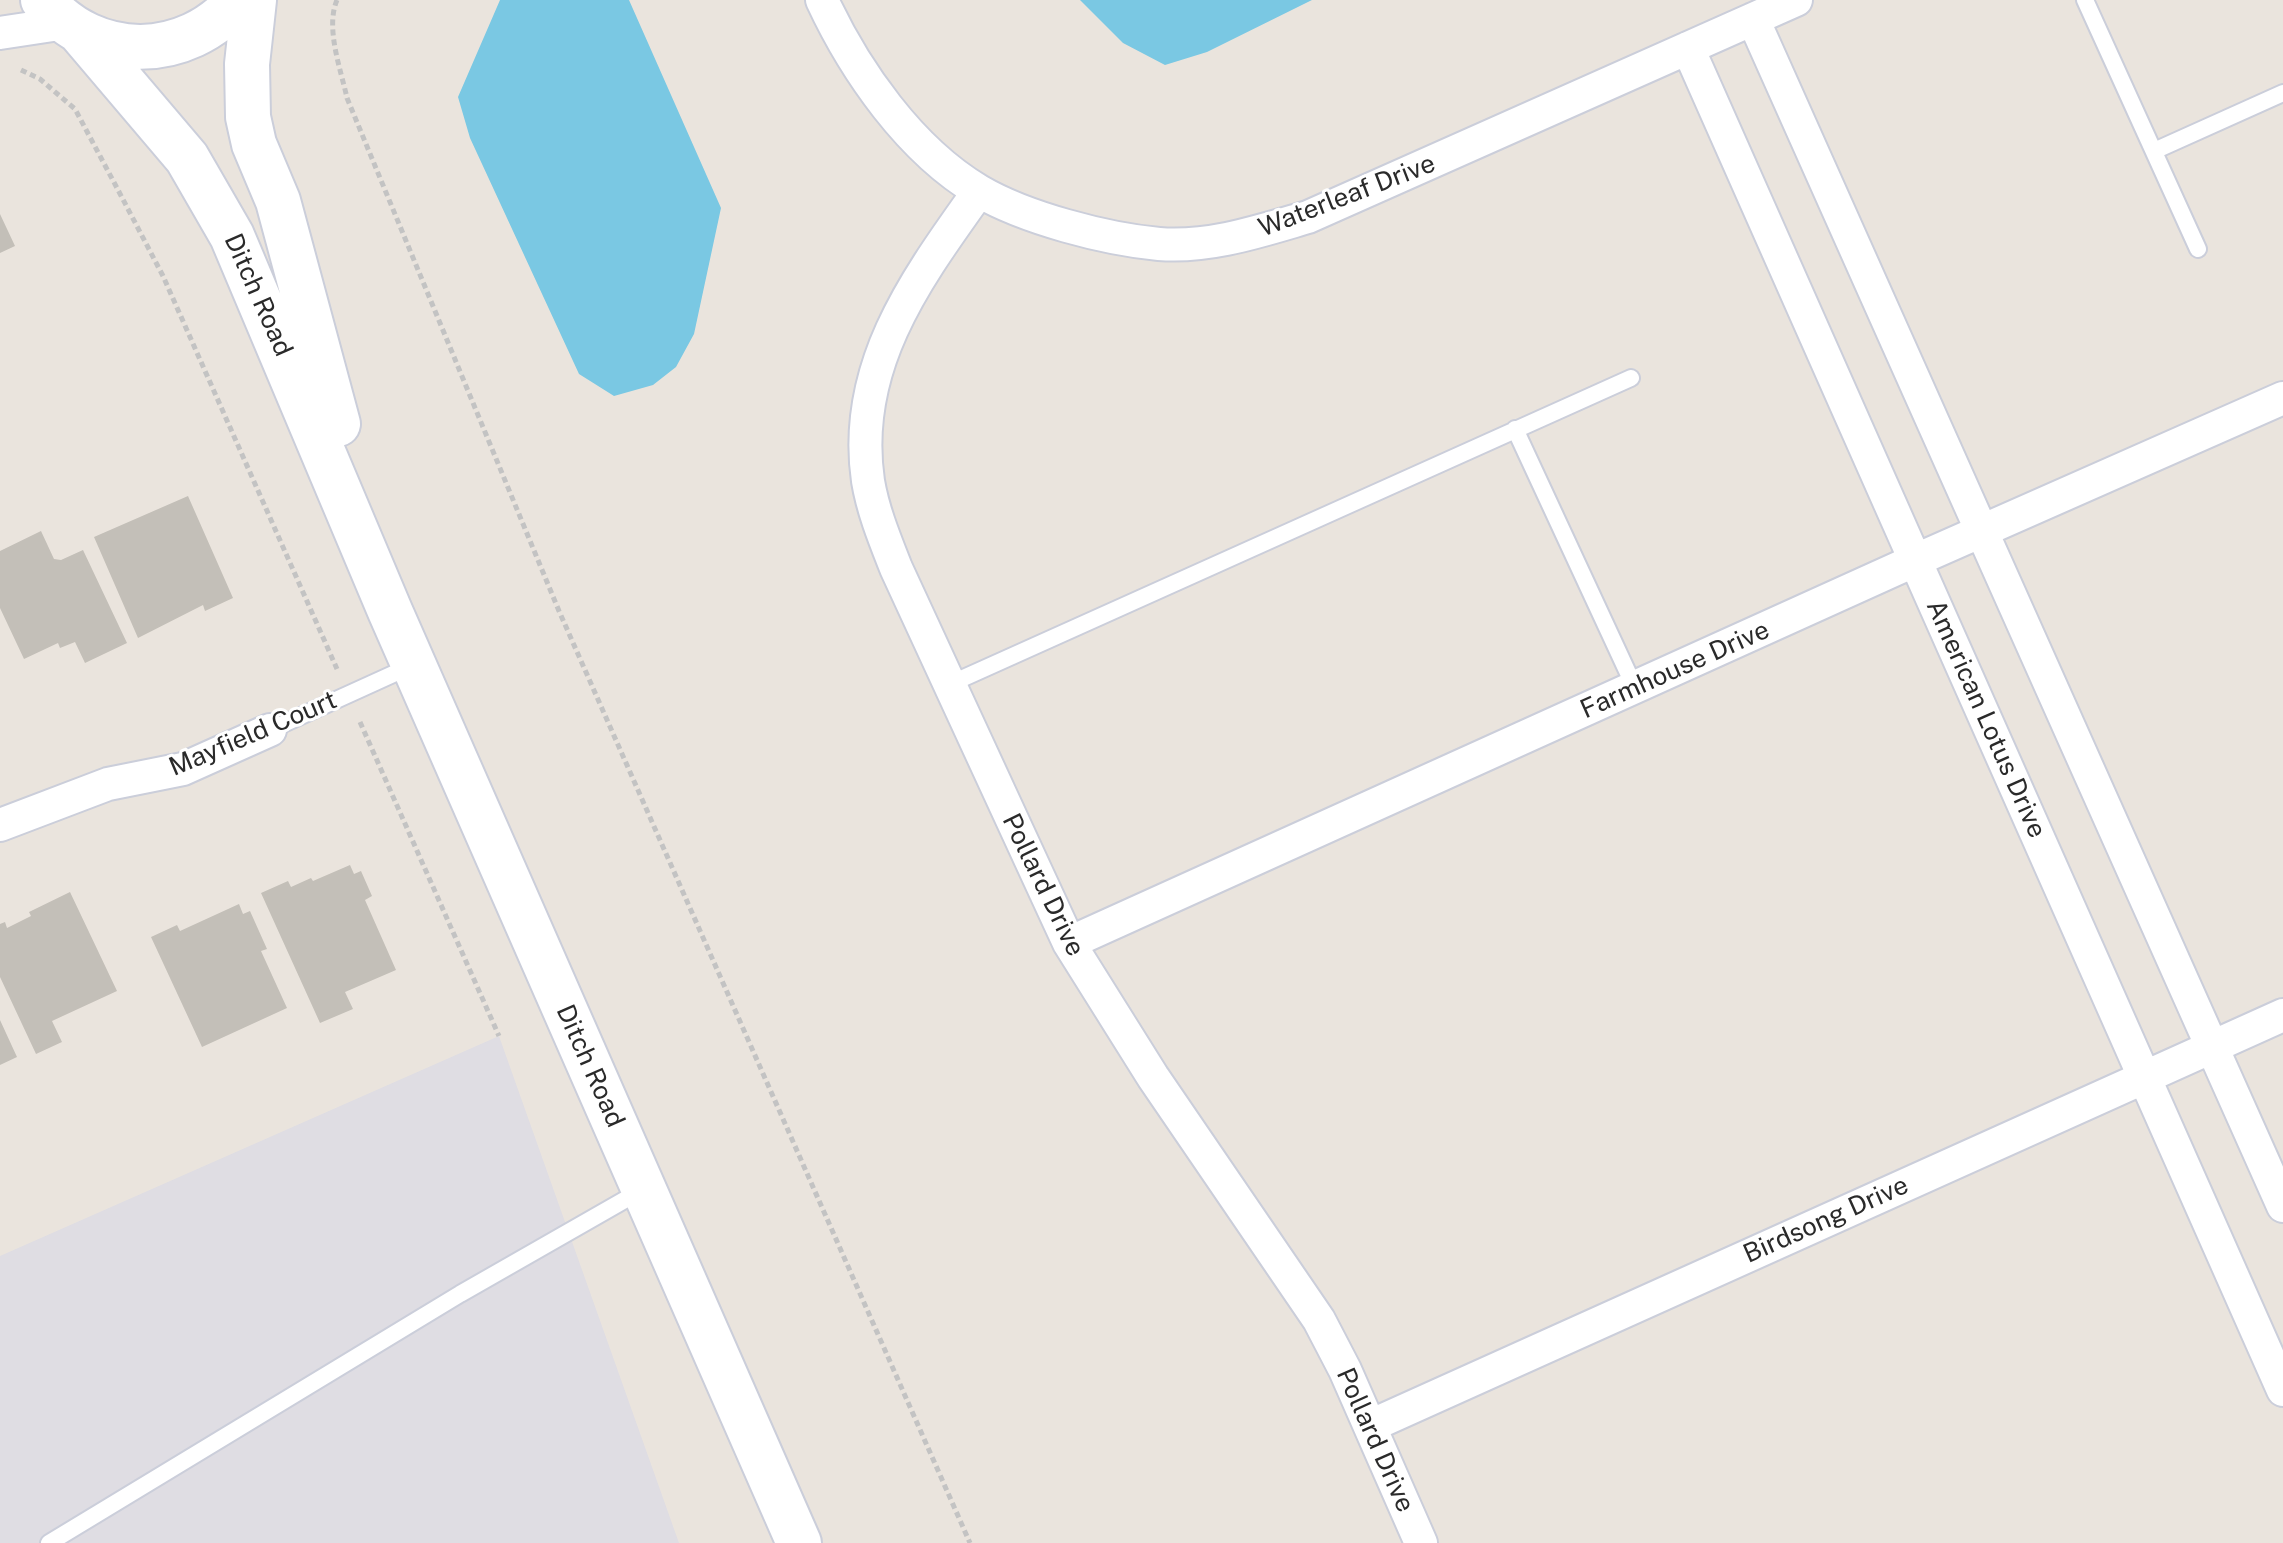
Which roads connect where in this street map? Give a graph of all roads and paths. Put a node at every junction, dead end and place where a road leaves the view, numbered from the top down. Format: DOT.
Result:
graph roads {
  1 [pos="238,0"];
  2 [pos="254,0"];
  3 [pos="337,0"];
  4 [pos="822,0"];
  5 [pos="1796,0"];
  6 [pos="2085,0"];
  7 [pos="63,19"];
  8 [pos="1753,19"];
  9 [pos="0,33"];
  10 [pos="1688,48"];
  11 [pos="9,67"];
  12 [pos="2283,93"];
  13 [pos="2154,151"];
  14 [pos="979,191"];
  15 [pos="2198,249"];
  16 [pos="1631,378"];
  17 [pos="2283,398"];
  18 [pos="1515,429"];
  19 [pos="1981,531"];
  20 [pos="1916,560"];
  21 [pos="381,589"];
  22 [pos="413,665"];
  23 [pos="950,684"];
  24 [pos="1635,688"];
  25 [pos="348,694"];
  26 [pos="270,730"];
  27 [pos="0,825"];
  28 [pos="1069,943"];
  29 [pos="2283,1015"];
  30 [pos="499,1036"];
  31 [pos="2212,1046"];
  32 [pos="2145,1077"];
  33 [pos="644,1189"];
  34 [pos="2283,1206"];
  35 [pos="2283,1390"];
  36 [pos="1370,1426"];
  37 [pos="49,1543"];
  38 [pos="799,1543"];
  39 [pos="970,1543"];
  40 [pos="1421,1543"];
  1 -- 7 [label="street"];
  2 -- 21 [label="street, Ditch Road"];
  3 -- 39 [label="path"];
  4 -- 14 [label="street, Waterleaf Drive"];
  5 -- 8 [label="street, Waterleaf Drive"];
  6 -- 13 [label="lane"];
  7 -- 9 [label="street"];
  7 -- 21 [label="street, Ditch Road"];
  8 -- 10 [label="street, Waterleaf Drive"];
  8 -- 19 [label="street"];
  10 -- 14 [label="street, Waterleaf Drive"];
  10 -- 20 [label="street, American Lotus Drive"];
  11 -- 25 [label="path"];
  12 -- 13 [label="lane"];
  13 -- 15 [label="lane"];
  14 -- 23 [label="street, Pollard Drive"];
  16 -- 18 [label="lane"];
  17 -- 19 [label="street, Farmhouse Drive"];
  18 -- 23 [label="lane"];
  18 -- 24 [label="lane"];
  19 -- 20 [label="street, Farmhouse Drive"];
  19 -- 31 [label="street"];
  20 -- 24 [label="street, Farmhouse Drive"];
  20 -- 32 [label="street, American Lotus Drive"];
  21 -- 22 [label="street, Ditch Road"];
  22 -- 25 [label="lane, Mayfield Court"];
  22 -- 33 [label="street, Ditch Road"];
  23 -- 28 [label="street, Pollard Drive"];
  24 -- 28 [label="street, Farmhouse Drive"];
  25 -- 26 [label="lane, Mayfield Court"];
  25 -- 30 [label="path"];
  26 -- 27 [label="street, Mayfield Court"];
  28 -- 36 [label="street, Pollard Drive"];
  29 -- 31 [label="street, Birdsong Drive"];
  31 -- 32 [label="street, Birdsong Drive"];
  31 -- 34 [label="street"];
  32 -- 35 [label="street, American Lotus Drive"];
  32 -- 36 [label="street, Birdsong Drive"];
  33 -- 37 [label="lane"];
  33 -- 38 [label="street, Ditch Road"];
  36 -- 40 [label="street, Pollard Drive"];
}
